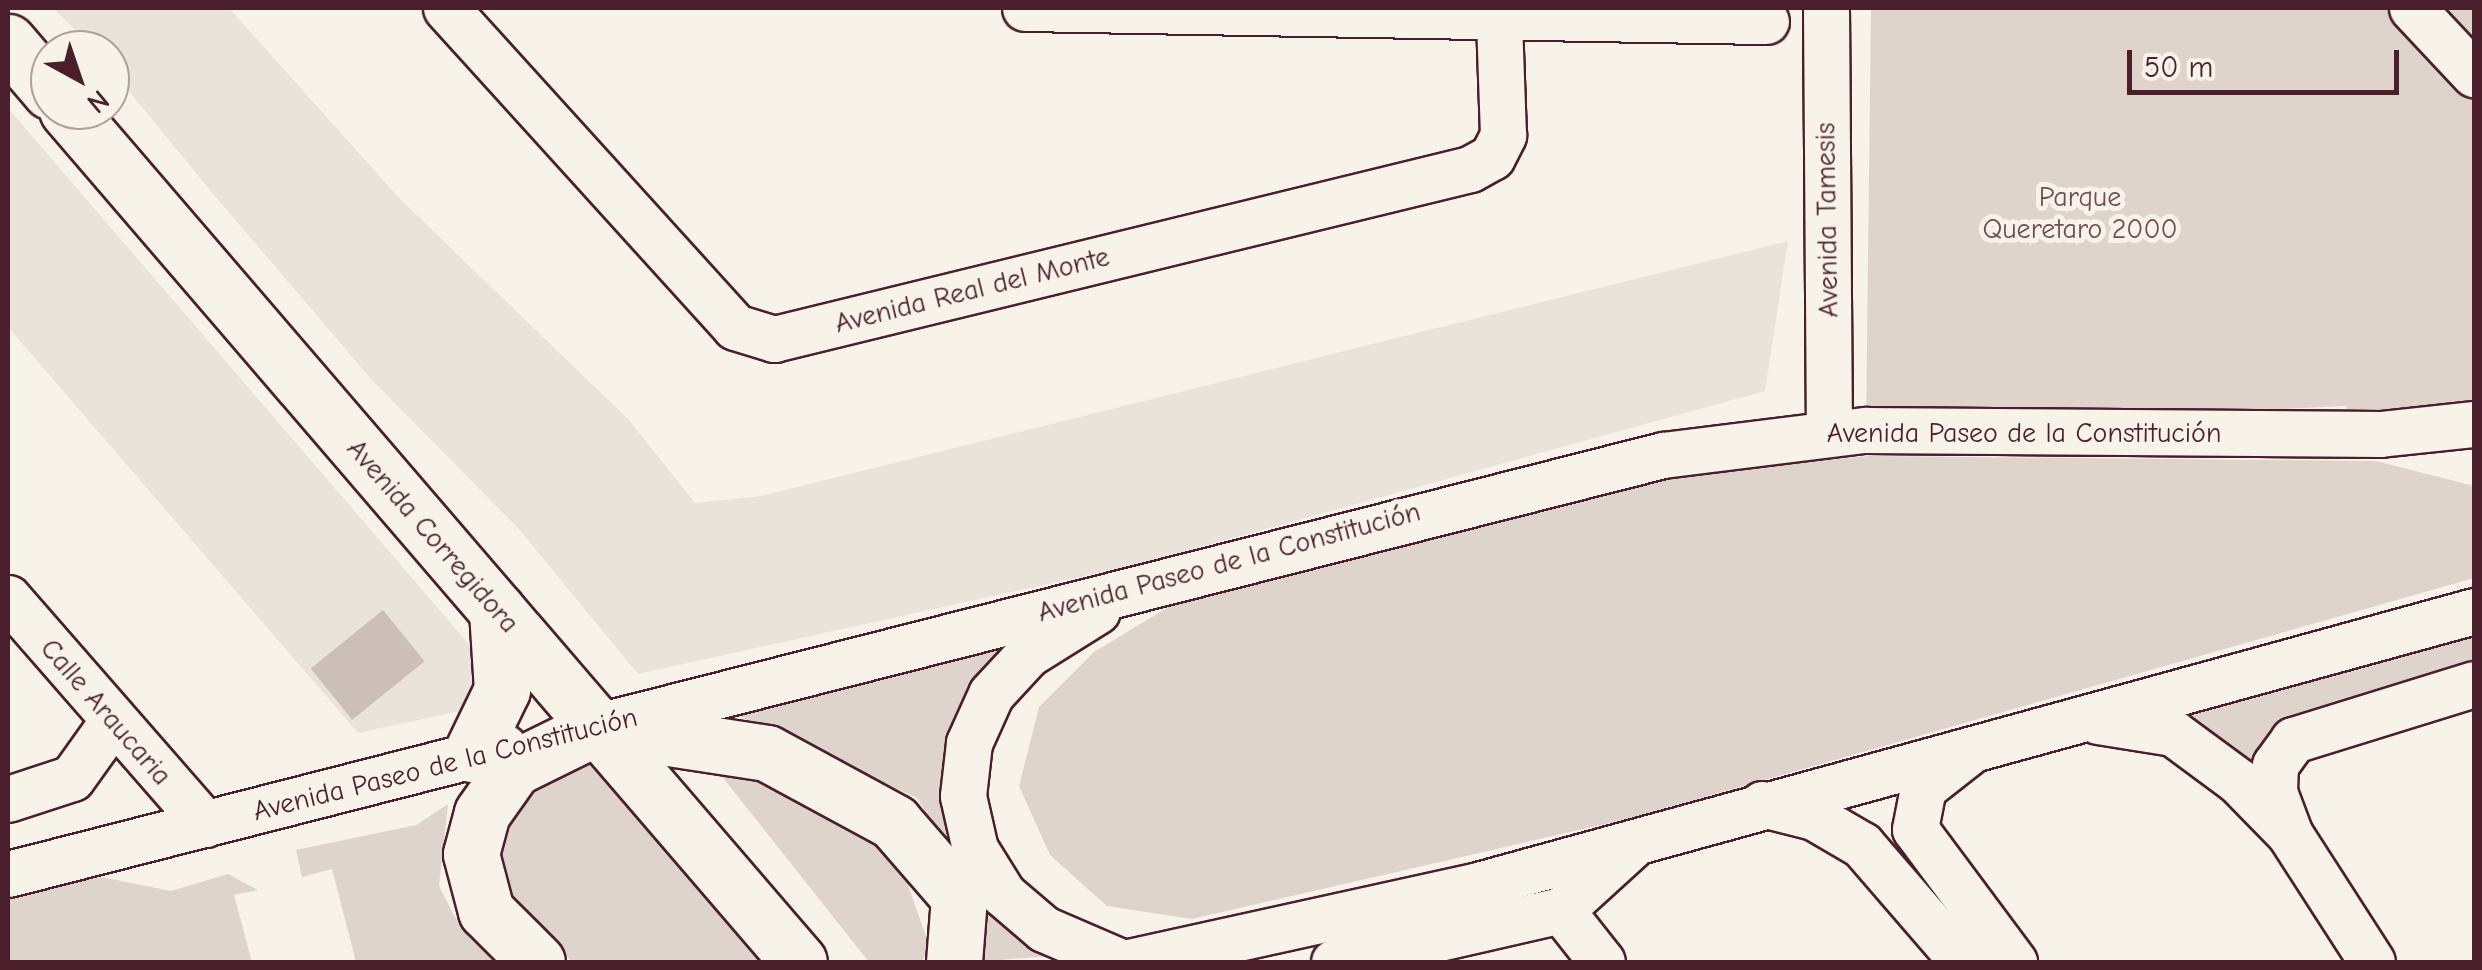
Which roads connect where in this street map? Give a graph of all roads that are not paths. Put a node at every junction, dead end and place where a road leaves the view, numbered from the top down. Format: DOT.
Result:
graph roads {
  1 [pos="446,8"];
  2 [pos="1025,8"];
  3 [pos="1826,8"];
  4 [pos="2412,8"];
  5 [pos="1499,21"];
  6 [pos="1766,22"];
  7 [pos="10,42"];
  8 [pos="30,66"];
  9 [pos="2474,74"];
  10 [pos="84,130"];
  11 [pos="2474,424"];
  12 [pos="1830,432"];
  13 [pos="2380,434"];
  14 [pos="2474,458"];
  15 [pos="1136,586"];
  16 [pos="2474,591"];
  17 [pos="8,598"];
  18 [pos="496,610"];
  19 [pos="2474,610"];
  20 [pos="2420,625"];
  21 [pos="2474,684"];
  22 [pos="2066,719"];
  23 [pos="112,722"];
  24 [pos="597,727"];
  25 [pos="1984,740"];
  26 [pos="471,754"];
  27 [pos="8,799"];
  28 [pos="1760,804"];
  29 [pos="205,824"];
  30 [pos="2290,833"];
  31 [pos="1638,840"];
  32 [pos="8,874"];
  33 [pos="1561,910"];
  34 [pos="1142,961"];
  35 [pos="537,962"];
  36 [pos="799,962"];
  37 [pos="954,962"];
  38 [pos="1334,962"];
  39 [pos="1602,962"];
  40 [pos="1963,962"];
  41 [pos="2014,962"];
  42 [pos="2372,962"];
  1 -- 5 [label="street, Avenida Real del Monte"];
  2 -- 5 [label="street"];
  3 -- 12 [label="street, Avenida Tamesis"];
  4 -- 9 [label="street"];
  5 -- 6 [label="street"];
  7 -- 8 [label="main road"];
  10 -- 18 [label="main road, Avenida Corregidora"];
  11 -- 13 [label="street, Avenida Paseo de la Constitución"];
  12 -- 13 [label="street, Avenida Paseo de la Constitución"];
  12 -- 15 [label="street, Avenida Paseo de la Constitución"];
  13 -- 14 [label="street"];
  15 -- 24 [label="street, Avenida Paseo de la Constitución"];
  15 -- 34 [label="street"];
  16 -- 20 [label="street"];
  17 -- 23 [label="street, Calle Araucaria"];
  18 -- 24 [label="main road, Avenida Corregidora"];
  18 -- 26 [label="main road"];
  19 -- 20 [label="street"];
  20 -- 22 [label="street"];
  21 -- 30 [label="street"];
  22 -- 25 [label="street"];
  22 -- 30 [label="street"];
  23 -- 27 [label="street"];
  23 -- 29 [label="street, Calle Araucaria"];
  24 -- 26 [label="street, Avenida Paseo de la Constitución"];
  24 -- 35 [label="main road"];
  24 -- 36 [label="main road, Avenida Corregidora"];
  24 -- 37 [label="main road"];
  25 -- 28 [label="street"];
  25 -- 41 [label="street"];
  26 -- 29 [label="street, Avenida Paseo de la Constitución"];
  28 -- 31 [label="street"];
  28 -- 40 [label="street"];
  29 -- 32 [label="street, Avenida Paseo de la Constitución"];
  30 -- 42 [label="street"];
  31 -- 33 [label="street"];
  31 -- 34 [label="street"];
  33 -- 38 [label="street"];
  33 -- 39 [label="street"];
}
